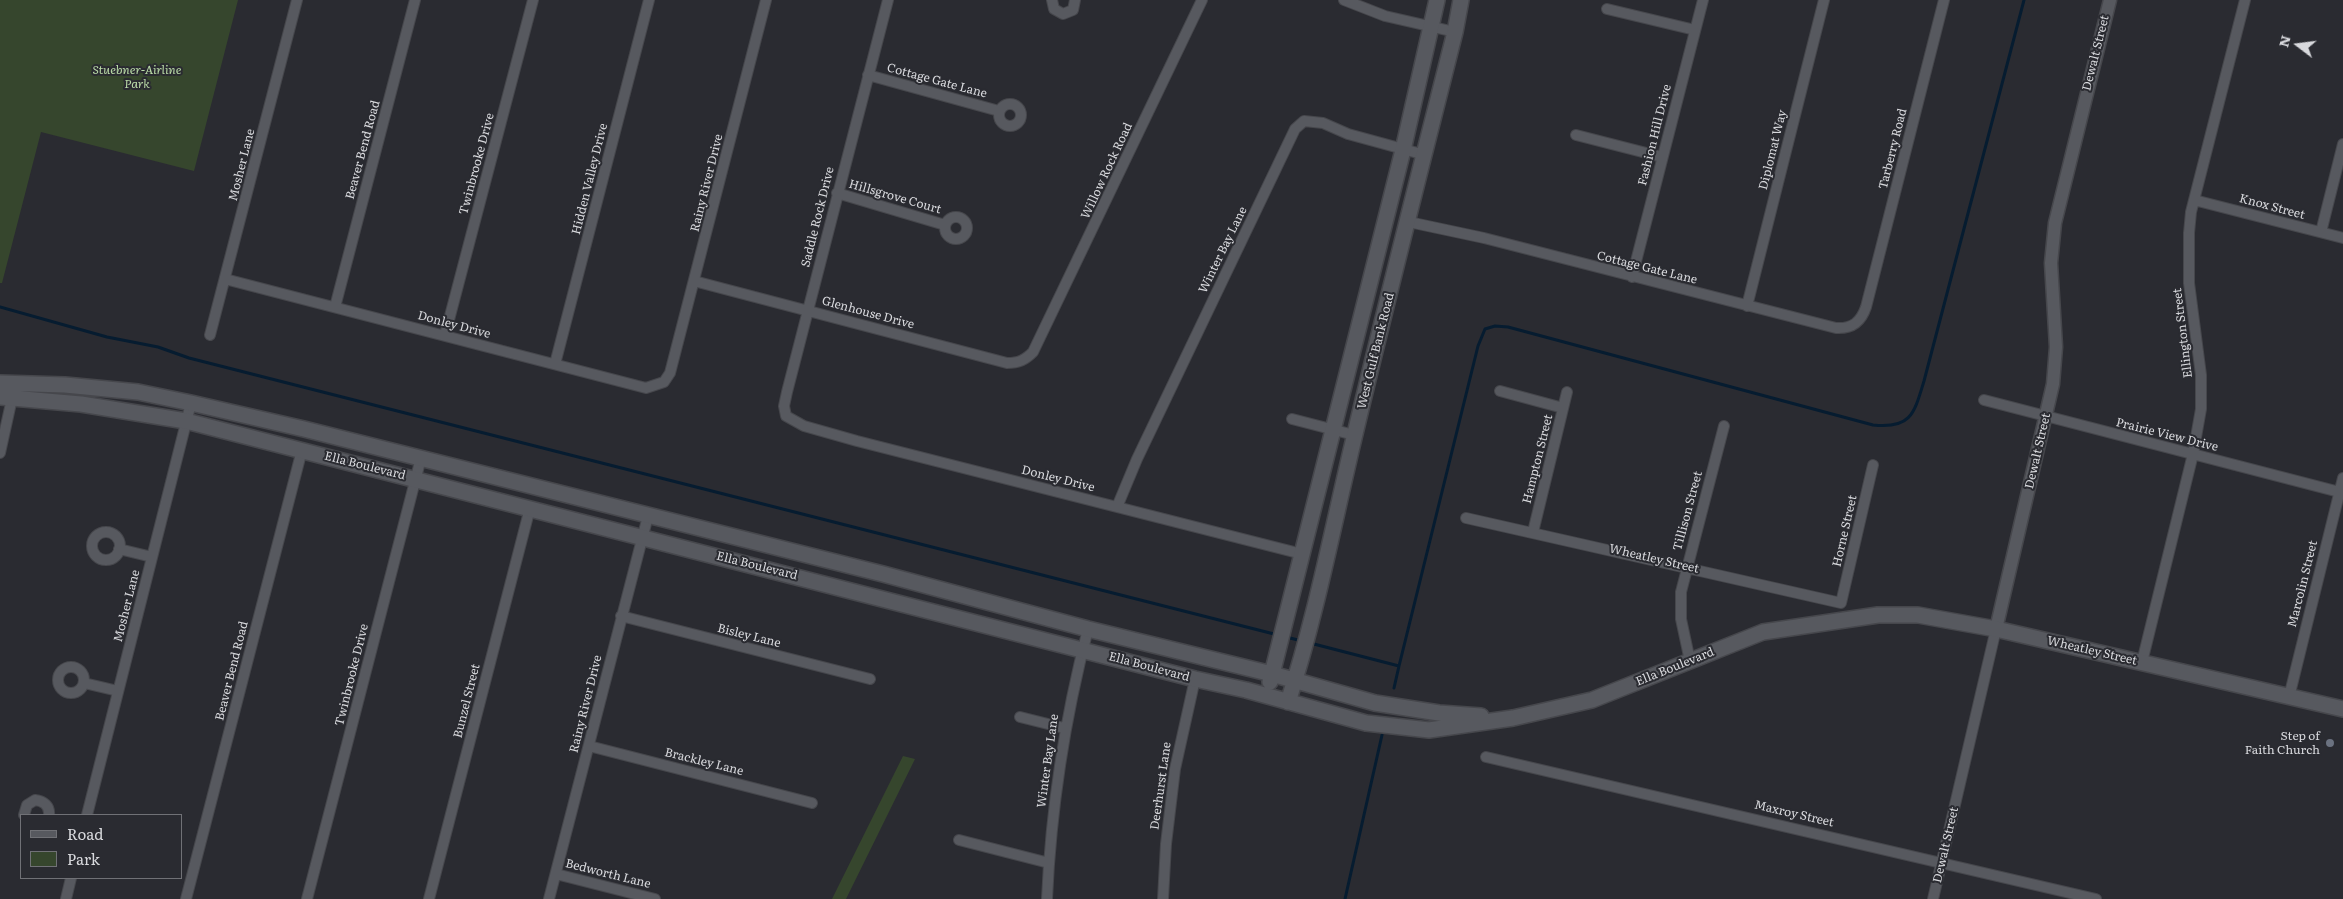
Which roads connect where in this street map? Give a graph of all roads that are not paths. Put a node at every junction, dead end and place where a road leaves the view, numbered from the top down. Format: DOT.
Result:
graph roads {
  1 [pos="297,0"];
  2 [pos="415,0"];
  3 [pos="532,0"];
  4 [pos="649,0"];
  5 [pos="766,0"];
  6 [pos="888,0"];
  7 [pos="1052,0"];
  8 [pos="1075,0"];
  9 [pos="1202,0"];
  10 [pos="1344,0"];
  11 [pos="1437,0"];
  12 [pos="1461,0"];
  13 [pos="1703,0"];
  14 [pos="1824,0"];
  15 [pos="1944,0"];
  16 [pos="2110,0"];
  17 [pos="2244,0"];
  18 [pos="1608,9"];
  19 [pos="1432,28"];
  20 [pos="1695,30"];
  21 [pos="1456,32"];
  22 [pos="868,75"];
  23 [pos="999,111"];
  24 [pos="1576,135"];
  25 [pos="2343,144"];
  26 [pos="1402,150"];
  27 [pos="1425,155"];
  28 [pos="1662,158"];
  29 [pos="837,193"];
  30 [pos="2194,200"];
  31 [pos="1409,222"];
  32 [pos="945,224"];
  33 [pos="2320,232"];
  34 [pos="2343,238"];
  35 [pos="1632,277"];
  36 [pos="225,278"];
  37 [pos="694,281"];
  38 [pos="1866,304"];
  39 [pos="1747,306"];
  40 [pos="336,307"];
  41 [pos="807,310"];
  42 [pos="445,335"];
  43 [pos="210,336"];
  44 [pos="1032,353"];
  45 [pos="556,364"];
  46 [pos="671,371"];
  47 [pos="7,390"];
  48 [pos="1500,391"];
  49 [pos="1567,392"];
  50 [pos="1984,400"];
  51 [pos="191,403"];
  52 [pos="1563,408"];
  53 [pos="2046,416"];
  54 [pos="1292,419"];
  55 [pos="186,421"];
  56 [pos="1724,426"];
  57 [pos="808,427"];
  58 [pos="1333,430"];
  59 [pos="1354,436"];
  60 [pos="302,450"];
  61 [pos="0,453"];
  62 [pos="2193,454"];
  63 [pos="421,458"];
  64 [pos="1873,465"];
  65 [pos="415,478"];
  66 [pos="2343,478"];
  67 [pos="2341,492"];
  68 [pos="1117,507"];
  69 [pos="530,508"];
  70 [pos="648,516"];
  71 [pos="1466,518"];
  72 [pos="1533,532"];
  73 [pos="642,536"];
  74 [pos="119,549"];
  75 [pos="1302,554"];
  76 [pos="152,557"];
  77 [pos="1687,566"];
  78 [pos="1841,603"];
  79 [pos="621,616"];
  80 [pos="1837,621"];
  81 [pos="1088,629"];
  82 [pos="1996,629"];
  83 [pos="1083,649"];
  84 [pos="1690,661"];
  85 [pos="2142,662"];
  86 [pos="1272,674"];
  87 [pos="870,679"];
  88 [pos="1196,679"];
  89 [pos="1295,680"];
  90 [pos="84,682"];
  91 [pos="118,691"];
  92 [pos="1267,695"];
  93 [pos="2290,697"];
  94 [pos="1288,702"];
  95 [pos="2343,709"];
  96 [pos="1020,717"];
  97 [pos="1513,718"];
  98 [pos="1064,728"];
  99 [pos="589,746"];
  100 [pos="1486,757"];
  101 [pos="812,803"];
  102 [pos="24,814"];
  103 [pos="49,814"];
  104 [pos="87,814"];
  105 [pos="960,840"];
  106 [pos="1942,862"];
  107 [pos="1049,863"];
  108 [pos="556,874"];
  109 [pos="71,879"];
  110 [pos="66,899"];
  111 [pos="186,899"];
  112 [pos="308,899"];
  113 [pos="429,899"];
  114 [pos="549,899"];
  115 [pos="654,899"];
  116 [pos="1047,899"];
  117 [pos="1163,899"];
  118 [pos="1933,899"];
  119 [pos="2096,899"];
  1 -- 36 [label="street, Mosher Lane"];
  2 -- 40 [label="street, Beaver Bend Road"];
  3 -- 42 [label="street, Twinbrooke Drive"];
  4 -- 45 [label="street, Hidden Valley Drive"];
  5 -- 37 [label="street, Rainy River Drive"];
  6 -- 22 [label="street, Saddle Rock Drive"];
  7 -- 8 [label="street"];
  9 -- 44 [label="street, Willow Rock Road"];
  10 -- 19 [label="street"];
  11 -- 19 [label="main road, West Gulf Bank Road"];
  12 -- 21 [label="main road, West Gulf Bank Road"];
  13 -- 20 [label="street, Fashion Hill Drive"];
  14 -- 39 [label="street, Diplomat Way"];
  15 -- 38 [label="street, Tarberry Road"];
  16 -- 53 [label="street, Dewalt Street"];
  17 -- 30 [label="street, Ellington Street"];
  18 -- 20 [label="street"];
  19 -- 21 [label="street"];
  19 -- 26 [label="main road, West Gulf Bank Road"];
  20 -- 28 [label="street, Fashion Hill Drive"];
  21 -- 27 [label="main road, West Gulf Bank Road"];
  22 -- 23 [label="street, Cottage Gate Lane"];
  22 -- 29 [label="street, Saddle Rock Drive"];
  24 -- 28 [label="street"];
  25 -- 33 [label="street"];
  26 -- 27 [label="street, Winter Bay Lane"];
  26 -- 58 [label="main road, West Gulf Bank Road"];
  26 -- 68 [label="street, Winter Bay Lane"];
  27 -- 31 [label="main road, West Gulf Bank Road"];
  28 -- 35 [label="street, Fashion Hill Drive"];
  29 -- 32 [label="street, Hillsgrove Court"];
  29 -- 41 [label="street, Saddle Rock Drive"];
  30 -- 33 [label="street, Knox Street"];
  30 -- 62 [label="street, Ellington Street"];
  31 -- 35 [label="street, Cottage Gate Lane"];
  31 -- 59 [label="main road, West Gulf Bank Road"];
  33 -- 34 [label="street, Knox Street"];
  35 -- 39 [label="street, Cottage Gate Lane"];
  36 -- 40 [label="street, Donley Drive"];
  36 -- 43 [label="street, Mosher Lane"];
  37 -- 41 [label="street, Glenhouse Drive"];
  37 -- 46 [label="street, Rainy River Drive"];
  38 -- 39 [label="street, Cottage Gate Lane"];
  40 -- 42 [label="street, Donley Drive"];
  41 -- 44 [label="street, Glenhouse Drive"];
  41 -- 57 [label="street, Saddle Rock Drive"];
  42 -- 45 [label="street, Donley Drive"];
  45 -- 46 [label="street, Donley Drive"];
  47 -- 51 [label="main road, Ella Boulevard"];
  47 -- 55 [label="main road, Ella Boulevard"];
  47 -- 61 [label="street"];
  48 -- 52 [label="street"];
  49 -- 52 [label="street, Hampton Street"];
  50 -- 53 [label="street, Prairie View Drive"];
  51 -- 55 [label="street, Mosher Lane"];
  51 -- 63 [label="main road, Ella Boulevard"];
  52 -- 72 [label="street, Hampton Street"];
  53 -- 62 [label="street, Prairie View Drive"];
  53 -- 82 [label="street, Dewalt Street"];
  54 -- 58 [label="street"];
  55 -- 60 [label="main road, Ella Boulevard"];
  55 -- 76 [label="street, Mosher Lane"];
  56 -- 77 [label="street, Tillison Street"];
  57 -- 68 [label="street, Donley Drive"];
  58 -- 59 [label="street"];
  58 -- 75 [label="main road, West Gulf Bank Road"];
  59 -- 89 [label="main road, West Gulf Bank Road"];
  60 -- 65 [label="main road, Ella Boulevard"];
  60 -- 111 [label="street, Beaver Bend Road"];
  62 -- 67 [label="street, Prairie View Drive"];
  62 -- 85 [label="street, Ellington Street"];
  63 -- 65 [label="street, Twinbrooke Drive"];
  63 -- 70 [label="main road, Ella Boulevard"];
  64 -- 78 [label="street, Horne Street"];
  65 -- 69 [label="main road, Ella Boulevard"];
  65 -- 112 [label="street, Twinbrooke Drive"];
  66 -- 67 [label="street, Marcolin Street"];
  67 -- 93 [label="street, Marcolin Street"];
  68 -- 75 [label="street, Donley Drive"];
  69 -- 73 [label="main road, Ella Boulevard"];
  69 -- 113 [label="street, Bunzel Street"];
  70 -- 73 [label="street, Rainy River Drive"];
  70 -- 81 [label="main road, Ella Boulevard"];
  71 -- 72 [label="street, Wheatley Street"];
  72 -- 77 [label="street, Wheatley Street"];
  73 -- 79 [label="street, Rainy River Drive"];
  73 -- 83 [label="main road, Ella Boulevard"];
  74 -- 76 [label="street"];
  75 -- 86 [label="main road, West Gulf Bank Road"];
  76 -- 91 [label="street, Mosher Lane"];
  77 -- 78 [label="street, Wheatley Street"];
  77 -- 84 [label="street, Tillison Street"];
  79 -- 87 [label="street, Bisley Lane"];
  79 -- 99 [label="street, Rainy River Drive"];
  80 -- 82 [label="main road, Wheatley Street"];
  80 -- 84 [label="main road, Ella Boulevard"];
  81 -- 83 [label="street, Winter Bay Lane"];
  81 -- 86 [label="main road, Ella Boulevard"];
  82 -- 85 [label="main road, Wheatley Street"];
  82 -- 106 [label="street, Dewalt Street"];
  83 -- 88 [label="main road, Ella Boulevard"];
  83 -- 98 [label="street, Winter Bay Lane"];
  84 -- 97 [label="main road, Ella Boulevard"];
  85 -- 93 [label="main road, Wheatley Street"];
  86 -- 89 [label="main road, Ella Boulevard"];
  86 -- 92 [label="main road, West Gulf Bank Road"];
  88 -- 92 [label="main road, Ella Boulevard"];
  88 -- 117 [label="street, Deerhurst Lane"];
  89 -- 94 [label="main road, West Gulf Bank Road"];
  89 -- 97 [label="main road, Ella Boulevard"];
  90 -- 91 [label="street"];
  91 -- 104 [label="street, Mosher Lane"];
  92 -- 94 [label="main road, Ella Boulevard"];
  93 -- 95 [label="main road, Wheatley Street"];
  94 -- 97 [label="main road, Ella Boulevard"];
  96 -- 98 [label="street"];
  98 -- 107 [label="street, Winter Bay Lane"];
  99 -- 101 [label="street, Brackley Lane"];
  99 -- 108 [label="street, Rainy River Drive"];
  100 -- 106 [label="street, Maxroy Street"];
  102 -- 103 [label="street"];
  105 -- 107 [label="street"];
  106 -- 118 [label="street, Dewalt Street"];
  106 -- 119 [label="street, Maxroy Street"];
  107 -- 116 [label="street, Winter Bay Lane"];
  108 -- 114 [label="street, Rainy River Drive"];
  108 -- 115 [label="street, Bedworth Lane"];
  109 -- 110 [label="street"];
}
